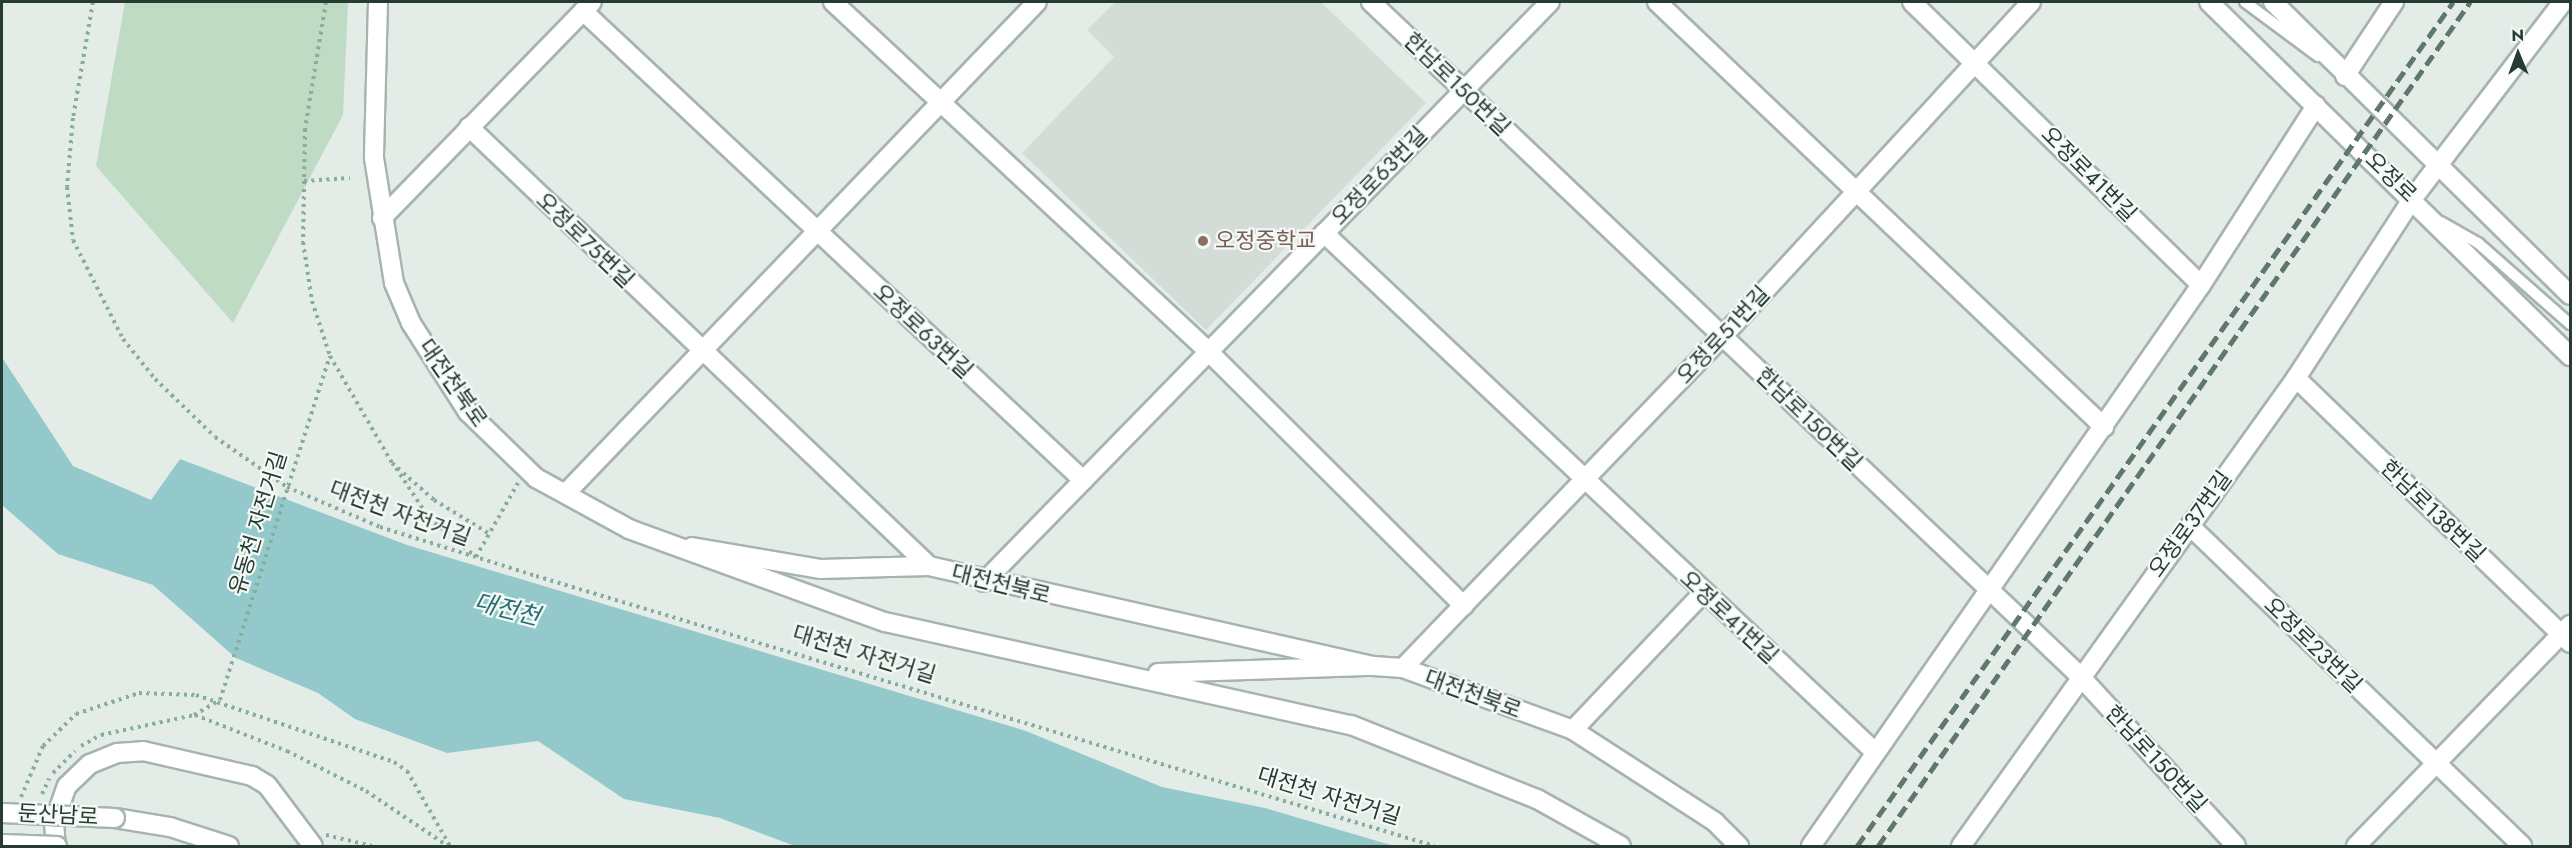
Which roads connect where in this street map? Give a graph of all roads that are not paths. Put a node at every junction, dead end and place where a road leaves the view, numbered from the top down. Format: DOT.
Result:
graph roads {
  1 [pos="378,2"];
  2 [pos="833,2"];
  3 [pos="1036,2"];
  4 [pos="1371,2"];
  5 [pos="1550,2"];
  6 [pos="1658,2"];
  7 [pos="1911,2"];
  8 [pos="2031,2"];
  9 [pos="2209,2"];
  10 [pos="2245,2"];
  11 [pos="2273,2"];
  12 [pos="2394,2"];
  13 [pos="2563,2"];
  14 [pos="587,6"];
  15 [pos="1977,63"];
  16 [pos="2345,76"];
  17 [pos="1464,90"];
  18 [pos="940,102"];
  19 [pos="2316,106"];
  20 [pos="469,128"];
  21 [pos="2439,170"];
  22 [pos="1858,191"];
  23 [pos="2413,198"];
  24 [pos="2428,214"];
  25 [pos="382,218"];
  26 [pos="816,232"];
  27 [pos="1324,233"];
  28 [pos="2201,285"];
  29 [pos="2571,295"];
  30 [pos="2571,324"];
  31 [pos="1723,336"];
  32 [pos="1209,351"];
  33 [pos="701,352"];
  34 [pos="2571,356"];
  35 [pos="2296,378"];
  36 [pos="2103,427"];
  37 [pos="1587,478"];
  38 [pos="1083,480"];
  39 [pos="566,493"];
  40 [pos="2190,526"];
  41 [pos="666,543"];
  42 [pos="930,566"];
  43 [pos="984,582"];
  44 [pos="1990,591"];
  45 [pos="1703,593"];
  46 [pos="1464,606"];
  47 [pos="2568,634"];
  48 [pos="1373,666"];
  49 [pos="1403,668"];
  50 [pos="1132,674"];
  51 [pos="2079,675"];
  52 [pos="1573,730"];
  53 [pos="1875,752"];
  54 [pos="2436,764"];
  55 [pos="10,810"];
  56 [pos="316,840"];
  57 [pos="2,844"];
  58 [pos="56,846"];
  59 [pos="229,846"];
  60 [pos="1622,846"];
  61 [pos="1739,846"];
  62 [pos="1811,846"];
  63 [pos="1962,846"];
  64 [pos="2236,846"];
  65 [pos="2356,846"];
  66 [pos="2522,846"];
  1 -- 25 [label="street, 대전천북로"];
  2 -- 18 [label="street"];
  3 -- 18 [label="street"];
  4 -- 17 [label="street, 한남로150번길"];
  5 -- 17 [label="street, 오정로63번길"];
  6 -- 22 [label="street"];
  7 -- 15 [label="street"];
  8 -- 15 [label="street, 오정로51번길"];
  9 -- 19 [label="street, 오정로"];
  10 -- 16 [label="lane"];
  11 -- 16 [label="street, 오정로"];
  12 -- 16 [label="street"];
  13 -- 21 [label="street, 오정로37번길"];
  14 -- 20 [label="street"];
  14 -- 26 [label="street"];
  15 -- 22 [label="street, 오정로51번길"];
  15 -- 28 [label="street, 오정로41번길"];
  16 -- 21 [label="street, 오정로"];
  17 -- 27 [label="street, 오정로63번길"];
  17 -- 31 [label="street, 한남로150번길"];
  18 -- 26 [label="street"];
  18 -- 32 [label="street"];
  19 -- 23 [label="street, 오정로"];
  19 -- 28 [label="street"];
  20 -- 25 [label="street"];
  20 -- 33 [label="street, 오정로75번길"];
  21 -- 23 [label="street, 오정로37번길"];
  21 -- 29 [label="street, 오정로"];
  22 -- 31 [label="street, 오정로51번길"];
  22 -- 36 [label="street"];
  23 -- 24 [label="street, 오정로"];
  23 -- 35 [label="street, 오정로37번길"];
  24 -- 30 [label="lane"];
  24 -- 34 [label="street, 오정로"];
  25 -- 39 [label="street, 대전천북로"];
  26 -- 33 [label="street"];
  26 -- 38 [label="street, 오정로63번길"];
  27 -- 32 [label="street, 오정로63번길"];
  27 -- 37 [label="street"];
  28 -- 36 [label="street"];
  31 -- 37 [label="street, 오정로51번길"];
  31 -- 44 [label="street, 한남로150번길"];
  32 -- 38 [label="street, 오정로63번길"];
  32 -- 46 [label="street"];
  33 -- 39 [label="street"];
  33 -- 42 [label="street, 오정로75번길"];
  35 -- 40 [label="street, 오정로37번길"];
  35 -- 47 [label="street, 한남로138번길"];
  36 -- 44 [label="street"];
  37 -- 45 [label="street, 오정로41번길"];
  37 -- 46 [label="street, 오정로51번길"];
  38 -- 43 [label="street, 오정로63번길"];
  39 -- 41 [label="street, 대전천북로"];
  40 -- 51 [label="street, 오정로37번길"];
  40 -- 54 [label="street, 오정로23번길"];
  41 -- 42 [label="street, 대전천북로"];
  41 -- 50 [label="street"];
  42 -- 43 [label="street, 대전천북로"];
  43 -- 48 [label="street, 대전천북로"];
  44 -- 51 [label="street, 한남로150번길"];
  44 -- 53 [label="street"];
  45 -- 52 [label="street"];
  45 -- 53 [label="street, 오정로41번길"];
  46 -- 49 [label="street, 오정로51번길"];
  47 -- 54 [label="street"];
  48 -- 49 [label="street, 대전천북로"];
  48 -- 50 [label="street"];
  49 -- 52 [label="street, 대전천북로"];
  50 -- 60 [label="street"];
  51 -- 63 [label="street, 오정로37번길"];
  51 -- 64 [label="street, 한남로150번길"];
  52 -- 61 [label="street, 대전천북로"];
  53 -- 62 [label="street"];
  54 -- 65 [label="street"];
  54 -- 66 [label="street, 오정로23번길"];
  55 -- 59 [label="street, 둔산남로, bridge"];
  56 -- 58 [label="street"];
  57 -- 58 [label="street, 둔산남로, bridge"];
}
